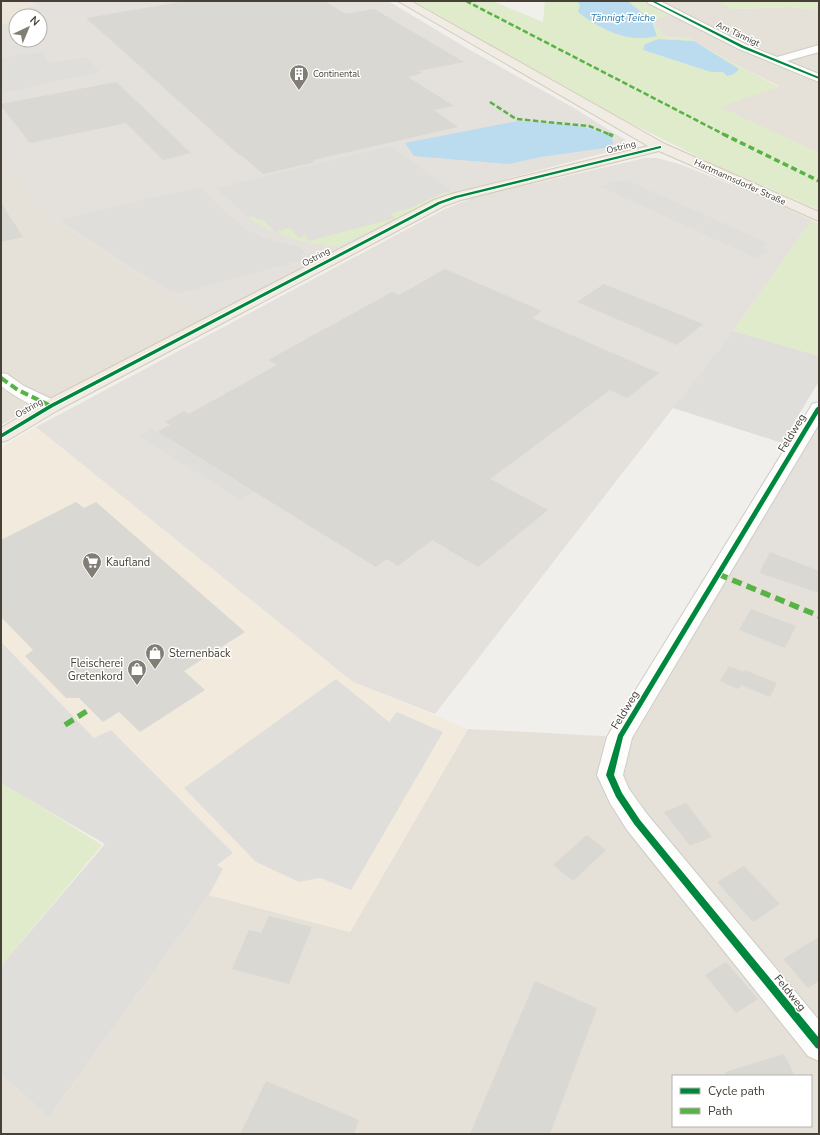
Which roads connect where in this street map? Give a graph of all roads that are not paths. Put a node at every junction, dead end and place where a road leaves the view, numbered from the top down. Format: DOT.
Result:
graph roads {
  1 [pos="403,1"];
  2 [pos="652,1"];
  3 [pos="819,48"];
  4 [pos="776,61"];
  5 [pos="819,78"];
  6 [pos="660,147"];
  7 [pos="819,217"];
  8 [pos="1,378"];
  9 [pos="51,406"];
  10 [pos="819,408"];
  11 [pos="1,436"];
  12 [pos="819,1045"];
  1 -- 6 [label="main road, Ostring"];
  2 -- 4 [label="street, Am Tännigt"];
  3 -- 4 [label="street"];
  4 -- 5 [label="street, Am Tännigt"];
  6 -- 7 [label="main road, Hartmannsdorfer Straße"];
  6 -- 9 [label="main road, Ostring"];
  8 -- 9 [label="street, Ostring"];
  9 -- 11 [label="main road, Ostring"];
  10 -- 12 [label="street, Feldweg"];
}
